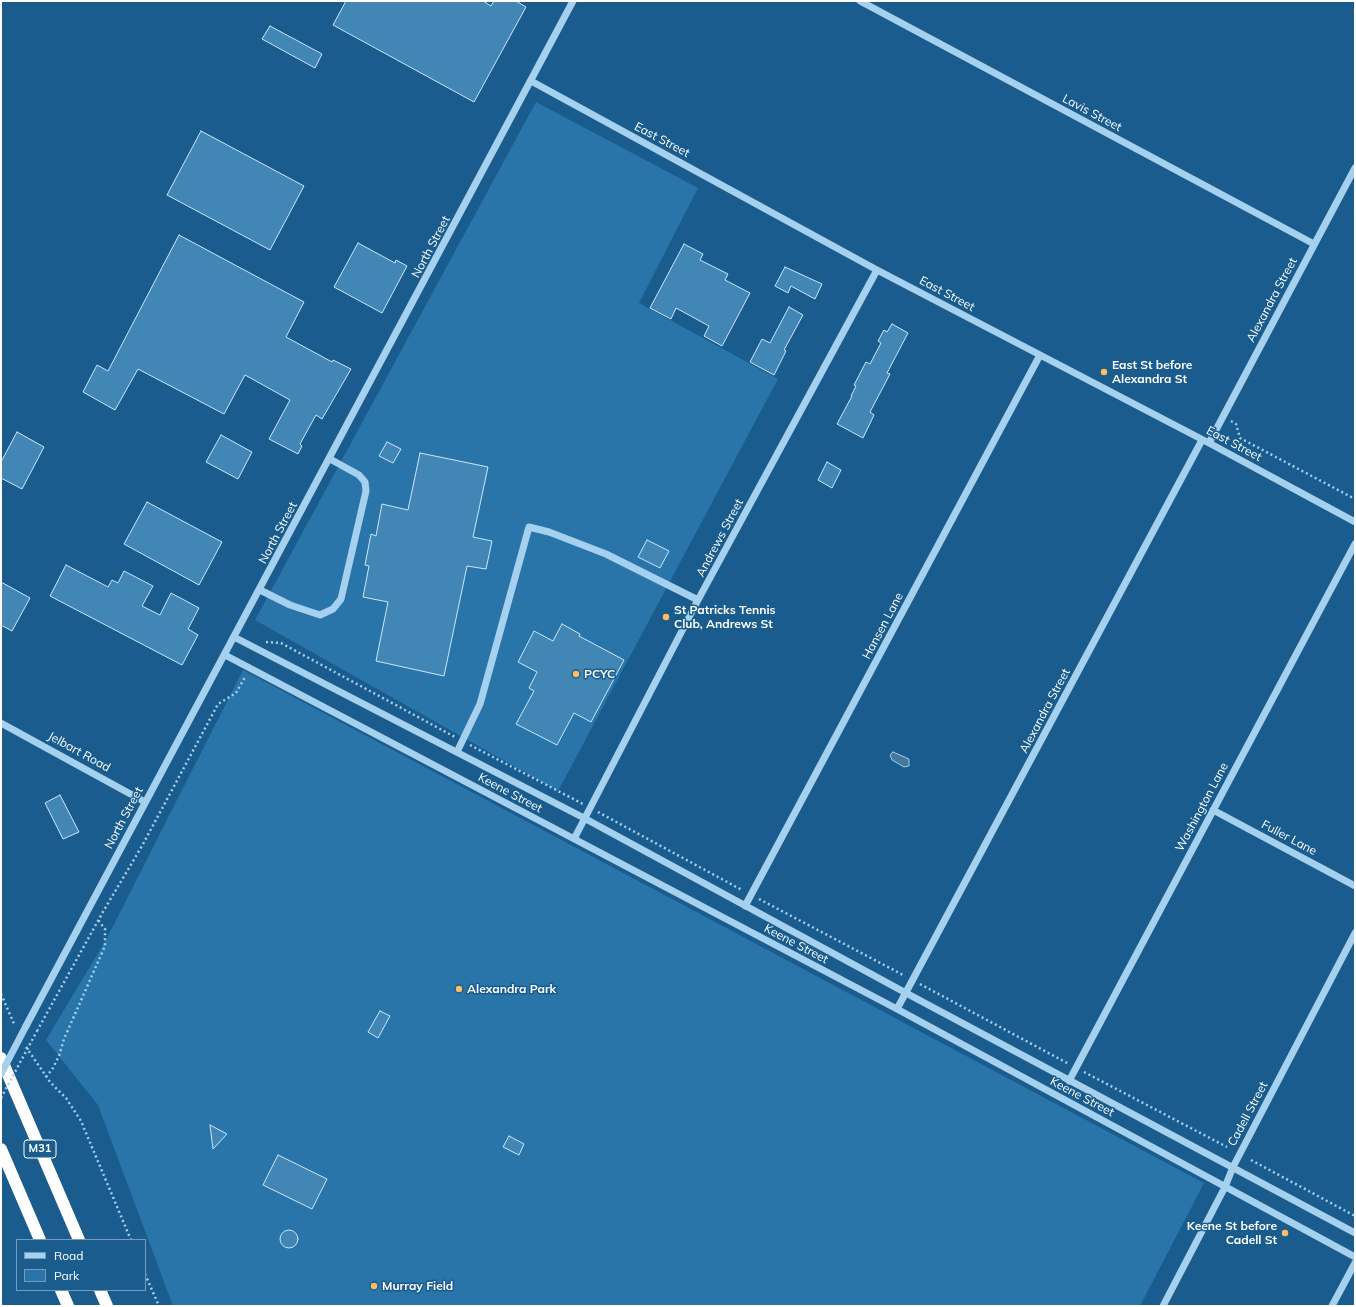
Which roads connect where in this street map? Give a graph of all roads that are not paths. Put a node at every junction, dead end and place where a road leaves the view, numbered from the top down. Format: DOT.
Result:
graph roads {
  1 [pos="573,1"];
  2 [pos="860,1"];
  3 [pos="531,81"];
  4 [pos="1355,168"];
  5 [pos="1314,244"];
  6 [pos="877,270"];
  7 [pos="1040,355"];
  8 [pos="1202,440"];
  9 [pos="1209,443"];
  10 [pos="330,459"];
  11 [pos="1355,522"];
  12 [pos="1355,544"];
  13 [pos="260,590"];
  14 [pos="698,600"];
  15 [pos="234,637"];
  16 [pos="225,655"];
  17 [pos="1,723"];
  18 [pos="457,752"];
  19 [pos="145,802"];
  20 [pos="1213,810"];
  21 [pos="584,818"];
  22 [pos="574,839"];
  23 [pos="1355,886"];
  24 [pos="745,906"];
  25 [pos="1355,933"];
  26 [pos="906,993"];
  27 [pos="897,1009"];
  28 [pos="1,1058"];
  29 [pos="1,1074"];
  30 [pos="1069,1081"];
  31 [pos="1,1149"];
  32 [pos="1233,1167"];
  33 [pos="1225,1187"];
  34 [pos="1355,1233"];
  35 [pos="40,1239"];
  36 [pos="79,1239"];
  37 [pos="1355,1257"];
  38 [pos="1355,1263"];
  39 [pos="61,1291"];
  40 [pos="100,1291"];
  41 [pos="68,1306"];
  42 [pos="107,1306"];
  43 [pos="1163,1306"];
  44 [pos="1332,1306"];
  1 -- 3 [label="street, North Street"];
  2 -- 5 [label="street, Lavis Street"];
  3 -- 6 [label="street, East Street"];
  3 -- 10 [label="street, North Street"];
  4 -- 5 [label="street, Alexandra Street"];
  5 -- 9 [label="street, Alexandra Street"];
  6 -- 7 [label="street, East Street"];
  6 -- 14 [label="street, Andrews Street"];
  7 -- 8 [label="street, East Street"];
  7 -- 24 [label="street, Hansen Lane"];
  8 -- 9 [label="street, East Street"];
  8 -- 26 [label="street, Alexandra Street"];
  9 -- 11 [label="street, East Street"];
  10 -- 13 [label="street, North Street"];
  10 -- 13 [label="street"];
  12 -- 20 [label="street, Washington Lane"];
  13 -- 15 [label="street, North Street"];
  14 -- 18 [label="street"];
  14 -- 21 [label="street, Andrews Street"];
  15 -- 16 [label="street, North Street"];
  15 -- 18 [label="street, Keene Street"];
  16 -- 19 [label="street, North Street"];
  16 -- 22 [label="street, Keene Street"];
  17 -- 19 [label="street, Jelbart Road"];
  18 -- 21 [label="street, Keene Street"];
  19 -- 29 [label="street, North Street, bridge"];
  20 -- 23 [label="street, Fuller Lane"];
  20 -- 30 [label="street, Washington Lane"];
  21 -- 22 [label="street, Andrews Street"];
  21 -- 24 [label="street, Keene Street"];
  22 -- 27 [label="street, Keene Street"];
  24 -- 26 [label="street, Keene Street"];
  25 -- 32 [label="street, Cadell Street"];
  26 -- 27 [label="street, Alexandra Street"];
  26 -- 30 [label="street, Keene Street"];
  27 -- 33 [label="street, Keene Street"];
  28 -- 36 [label="highway, M31"];
  30 -- 32 [label="street, Keene Street"];
  31 -- 35 [label="highway, M31"];
  32 -- 33 [label="street, Cadell Street"];
  32 -- 34 [label="street, Keene Street"];
  33 -- 37 [label="street, Keene Street"];
  33 -- 43 [label="street, Cadell Street"];
  38 -- 44 [label="street"];
  39 -- 41 [label="highway"];
  40 -- 42 [label="highway"];
}
